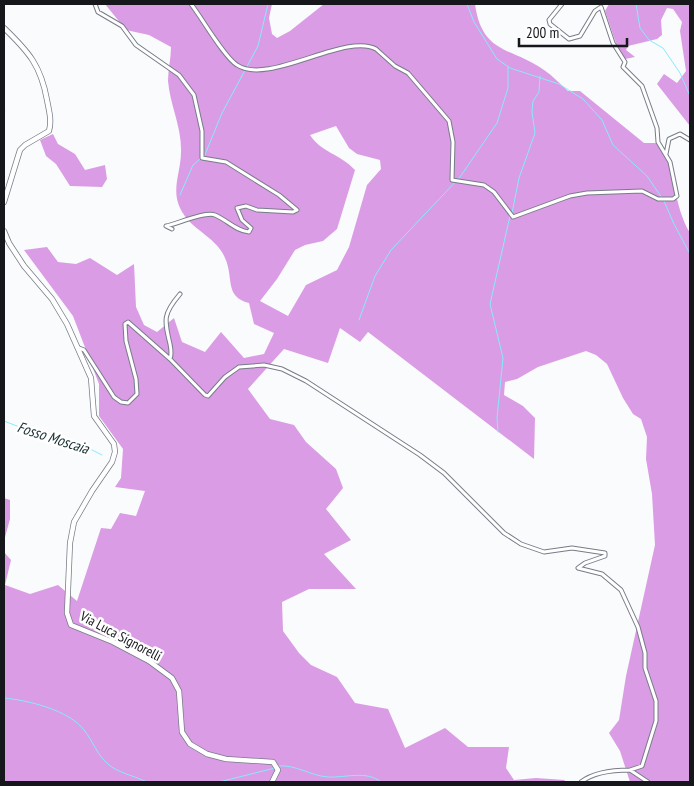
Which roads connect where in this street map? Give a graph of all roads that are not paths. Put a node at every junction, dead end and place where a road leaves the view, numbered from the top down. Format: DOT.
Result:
graph roads {
  1 [pos="95,4"];
  2 [pos="191,4"];
  3 [pos="562,4"];
  4 [pos="4,28"];
  5 [pos="690,140"];
  6 [pos="666,154"];
  7 [pos="4,202"];
  8 [pos="172,229"];
  9 [pos="4,231"];
  10 [pos="180,294"];
  11 [pos="79,348"];
  12 [pos="170,359"];
  13 [pos="630,770"];
  14 [pos="272,782"];
  15 [pos="581,782"];
  16 [pos="648,782"];
  1 -- 8 [label="street"];
  2 -- 6 [label="street"];
  3 -- 6 [label="street"];
  4 -- 7 [label="main road"];
  5 -- 6 [label="street"];
  9 -- 11 [label="main road, Via Luca Signorelli"];
  10 -- 12 [label="street"];
  11 -- 12 [label="street"];
  11 -- 14 [label="main road, Via Luca Signorelli"];
  12 -- 13 [label="street"];
  13 -- 15 [label="street"];
  13 -- 16 [label="street"];
}
